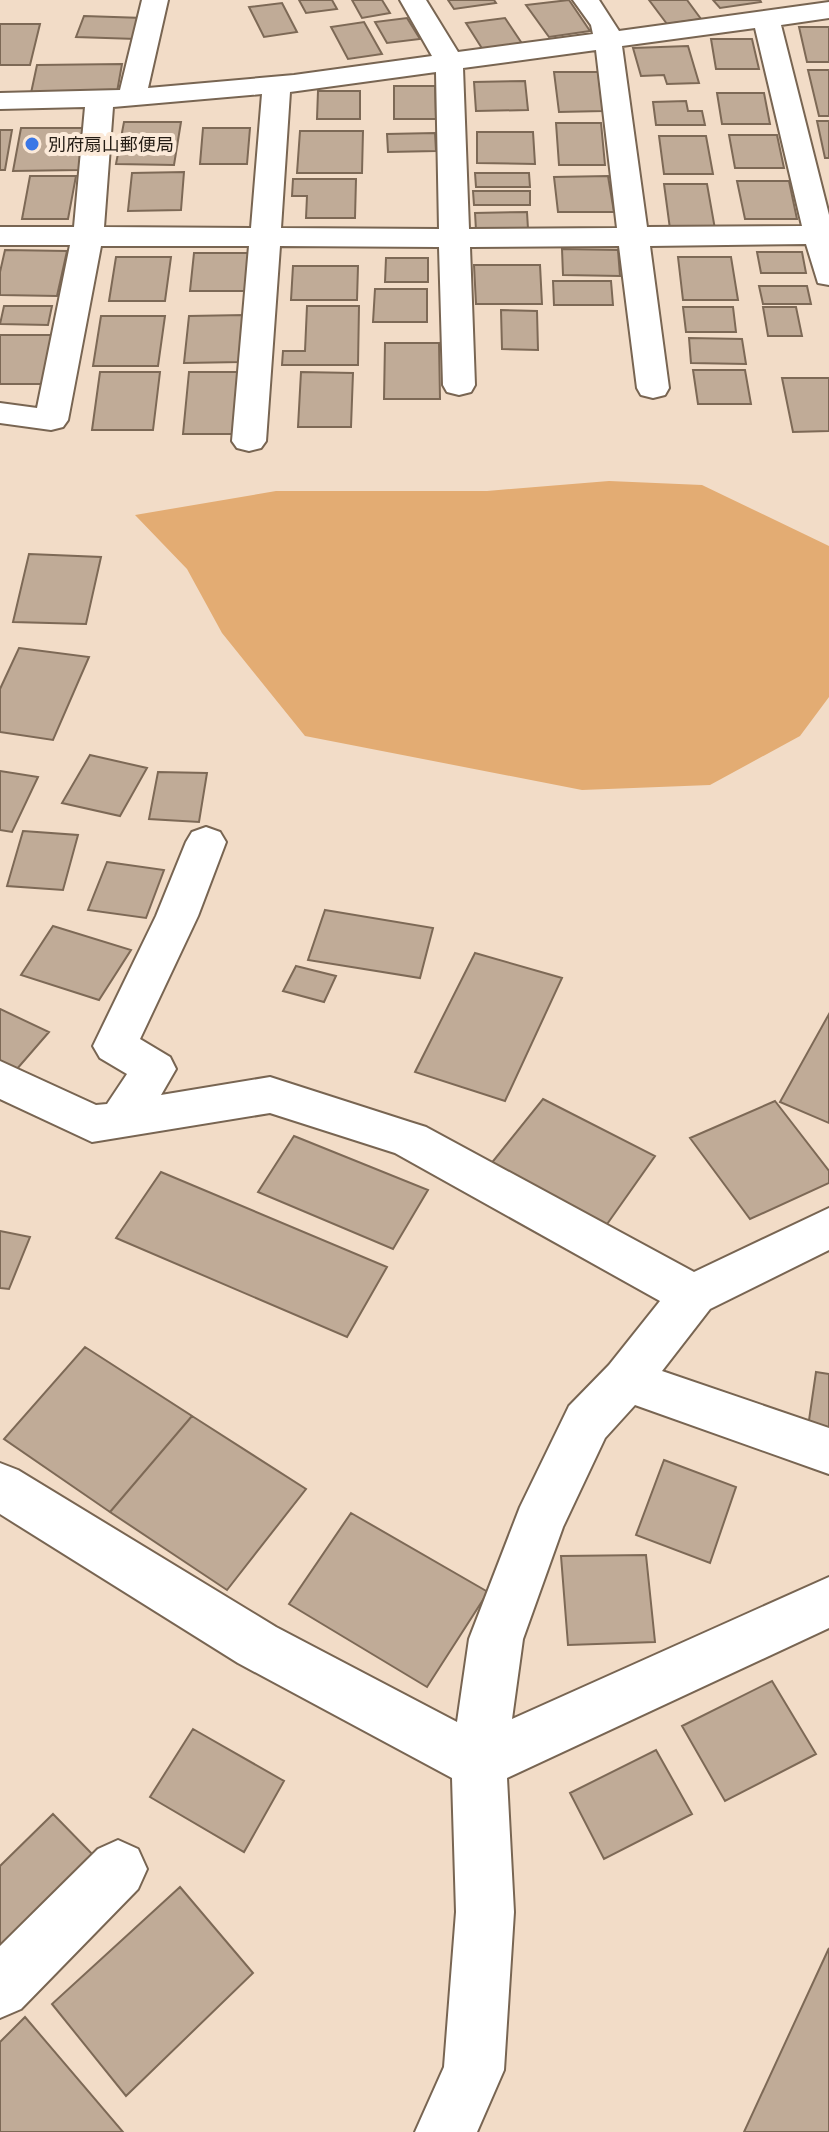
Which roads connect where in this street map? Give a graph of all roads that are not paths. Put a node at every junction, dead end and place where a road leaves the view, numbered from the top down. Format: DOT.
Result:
graph roads {
  1 [pos="155,0"];
  2 [pos="413,0"];
  3 [pos="586,0"];
  4 [pos="820,0"];
  5 [pos="829,10"];
  6 [pos="766,20"];
  7 [pos="608,41"];
  8 [pos="449,61"];
  9 [pos="277,85"];
  10 [pos="132,98"];
  11 [pos="100,99"];
  12 [pos="0,101"];
  13 [pos="88,234"];
  14 [pos="825,235"];
  15 [pos="0,236"];
  16 [pos="267,236"];
  17 [pos="635,236"];
  18 [pos="453,238"];
  19 [pos="829,276"];
  20 [pos="459,385"];
  21 [pos="653,388"];
  22 [pos="0,413"];
  23 [pos="249,441"];
  24 [pos="206,842"];
  25 [pos="0,1079"];
  26 [pos="120,1120"];
  27 [pos="829,1228"];
  28 [pos="693,1295"];
  29 [pos="626,1380"];
  30 [pos="829,1451"];
  31 [pos="0,1486"];
  32 [pos="829,1602"];
  33 [pos="479,1763"];
  34 [pos="118,1869"];
  35 [pos="0,1988"];
  36 [pos="446,2132"];
  1 -- 10 [label="street"];
  2 -- 8 [label="street"];
  3 -- 7 [label="street"];
  4 -- 5 [label="street"];
  5 -- 6 [label="street"];
  6 -- 7 [label="street"];
  6 -- 14 [label="street"];
  7 -- 8 [label="street"];
  7 -- 17 [label="street"];
  8 -- 9 [label="street"];
  8 -- 18 [label="street"];
  9 -- 10 [label="street"];
  9 -- 16 [label="street"];
  10 -- 11 [label="street"];
  11 -- 12 [label="street"];
  11 -- 13 [label="street"];
  13 -- 15 [label="street"];
  13 -- 16 [label="street"];
  13 -- 22 [label="street"];
  14 -- 17 [label="street"];
  14 -- 19 [label="street"];
  16 -- 18 [label="street"];
  16 -- 23 [label="street"];
  17 -- 18 [label="street"];
  17 -- 21 [label="street"];
  18 -- 20 [label="street"];
  24 -- 26 [label="street"];
  25 -- 26 [label="street"];
  26 -- 28 [label="street"];
  27 -- 28 [label="street"];
  28 -- 29 [label="street"];
  29 -- 30 [label="street"];
  29 -- 33 [label="street"];
  31 -- 33 [label="street"];
  32 -- 33 [label="street"];
  33 -- 36 [label="street"];
  34 -- 35 [label="street"];
}
